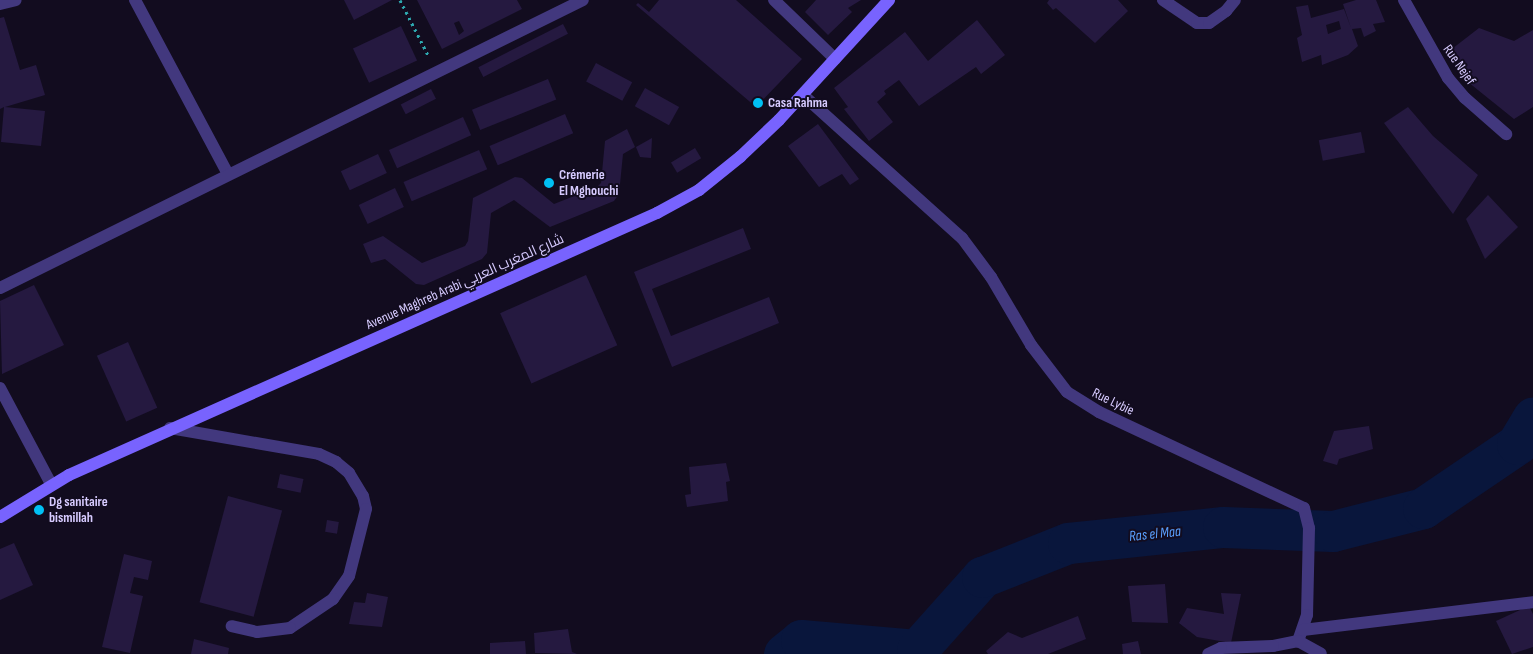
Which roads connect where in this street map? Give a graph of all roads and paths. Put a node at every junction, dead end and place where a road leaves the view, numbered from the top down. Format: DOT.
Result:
graph roads {
  1 [pos="16,0"];
  2 [pos="135,0"];
  3 [pos="400,0"];
  4 [pos="583,0"];
  5 [pos="774,0"];
  6 [pos="889,0"];
  7 [pos="1163,0"];
  8 [pos="1235,0"];
  9 [pos="1404,0"];
  10 [pos="0,4"];
  11 [pos="835,59"];
  12 [pos="437,72"];
  13 [pos="803,95"];
  14 [pos="1506,134"];
  15 [pos="228,174"];
  16 [pos="0,288"];
  17 [pos="0,388"];
  18 [pos="170,428"];
  19 [pos="51,484"];
  20 [pos="0,517"];
  21 [pos="1533,602"];
  22 [pos="232,626"];
  23 [pos="1301,635"];
  24 [pos="1208,654"];
  25 [pos="1321,654"];
  1 -- 10 [label="street"];
  2 -- 15 [label="street"];
  3 -- 12 [label="path"];
  4 -- 12 [label="street"];
  5 -- 11 [label="street"];
  6 -- 11 [label="street, Avenue Maghreb Arabi شارع المغرب العربي"];
  7 -- 8 [label="street"];
  9 -- 14 [label="street, Rue Nejef"];
  11 -- 13 [label="street, Avenue Maghreb Arabi شارع المغرب العربي"];
  12 -- 15 [label="street"];
  13 -- 18 [label="street, Avenue Maghreb Arabi شارع المغرب العربي"];
  13 -- 23 [label="street, Rue Lybie"];
  15 -- 16 [label="street"];
  17 -- 19 [label="street"];
  18 -- 19 [label="street, Avenue Maghreb Arabi شارع المغرب العربي"];
  18 -- 22 [label="street"];
  19 -- 20 [label="street, Avenue Maghreb Arabi شارع المغرب العربي"];
  21 -- 23 [label="street"];
  23 -- 24 [label="street"];
  23 -- 25 [label="street"];
}
